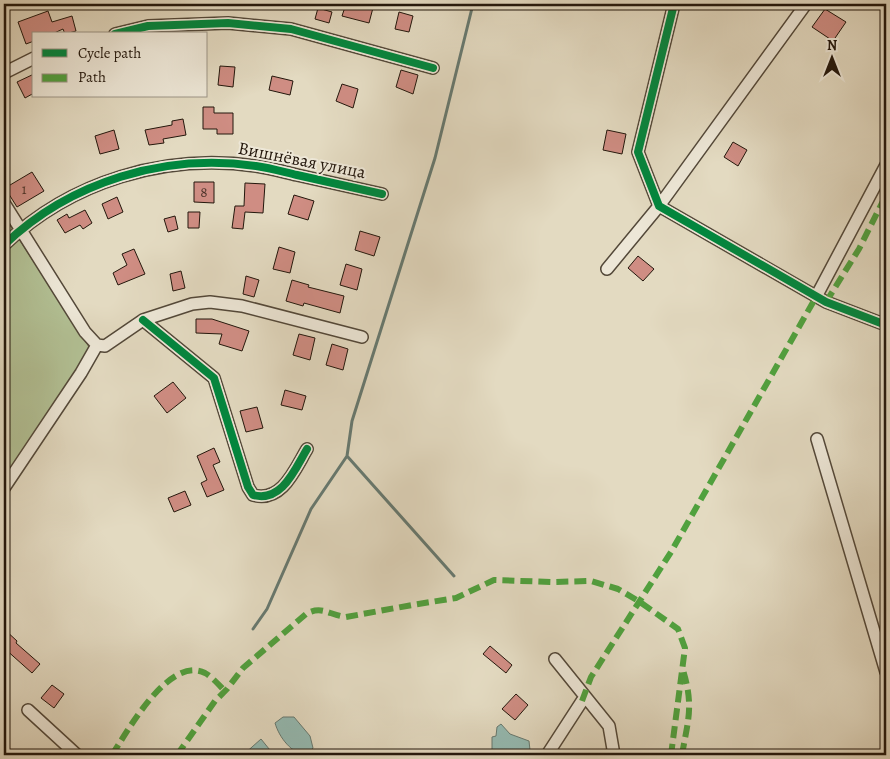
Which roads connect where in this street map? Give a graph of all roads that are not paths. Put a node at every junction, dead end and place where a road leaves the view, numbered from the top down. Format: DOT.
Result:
graph roads {
  1 [pos="674,4"];
  2 [pos="806,4"];
  3 [pos="123,32"];
  4 [pos="32,59"];
  5 [pos="433,68"];
  6 [pos="4,73"];
  7 [pos="886,165"];
  8 [pos="382,194"];
  9 [pos="4,203"];
  10 [pos="659,206"];
  11 [pos="20,229"];
  12 [pos="4,245"];
  13 [pos="607,269"];
  14 [pos="816,297"];
  15 [pos="143,320"];
  16 [pos="886,325"];
  17 [pos="362,337"];
  18 [pos="97,345"];
  19 [pos="818,439"];
  20 [pos="307,449"];
  21 [pos="4,488"];
  22 [pos="555,659"];
  23 [pos="886,672"];
  24 [pos="582,701"];
  25 [pos="28,710"];
  26 [pos="77,755"];
  27 [pos="547,755"];
  28 [pos="614,755"];
  1 -- 10 [label="street"];
  2 -- 10 [label="street"];
  3 -- 5 [label="street"];
  4 -- 6 [label="street"];
  7 -- 14 [label="street"];
  8 -- 11 [label="street, Вишнёвая улица"];
  9 -- 11 [label="street"];
  10 -- 13 [label="street"];
  10 -- 14 [label="street"];
  11 -- 12 [label="street, Вишнёвая улица"];
  11 -- 18 [label="street"];
  14 -- 16 [label="street"];
  15 -- 17 [label="street"];
  15 -- 18 [label="street"];
  15 -- 20 [label="street"];
  18 -- 21 [label="street"];
  19 -- 23 [label="street"];
  22 -- 28 [label="street"];
  24 -- 27 [label="street"];
  25 -- 26 [label="street"];
}
